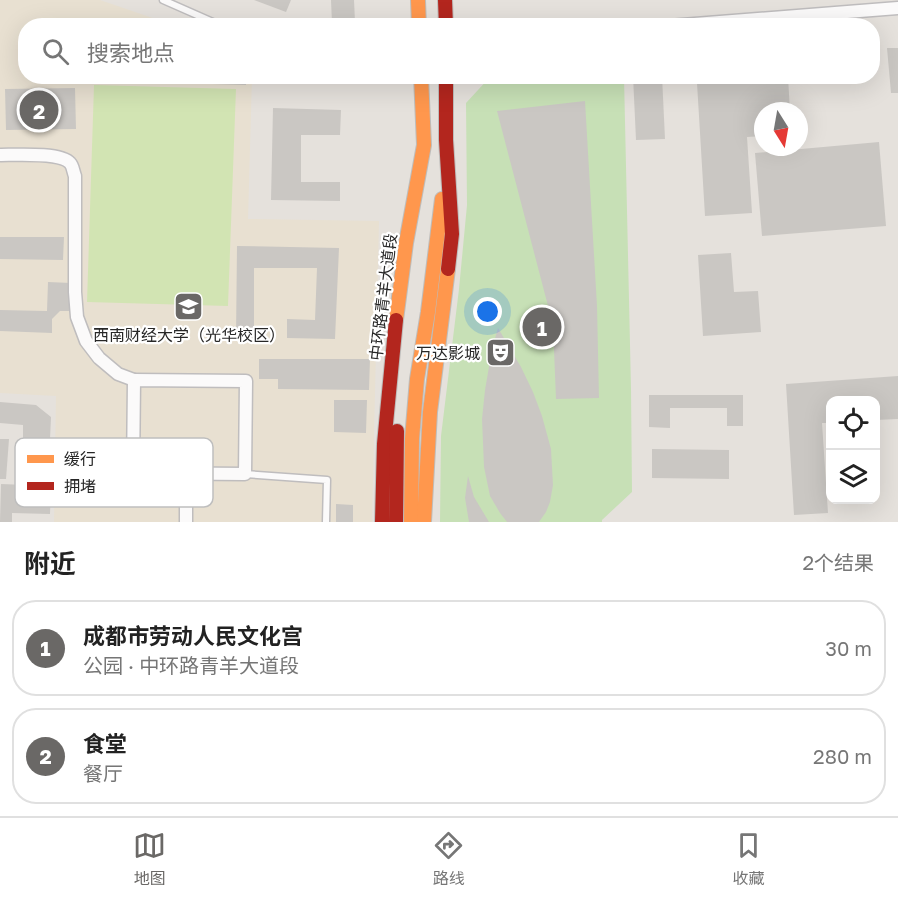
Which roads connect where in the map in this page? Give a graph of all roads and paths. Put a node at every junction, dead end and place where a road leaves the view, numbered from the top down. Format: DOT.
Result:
graph roads {
  1 [pos="163,0"];
  2 [pos="418,0"];
  3 [pos="445,0"];
  4 [pos="898,8"];
  5 [pos="204,18"];
  6 [pos="419,18"];
  7 [pos="446,18"];
  8 [pos="771,18"];
  9 [pos="421,84"];
  10 [pos="446,84"];
  11 [pos="446,140"];
  12 [pos="424,146"];
  13 [pos="0,155"];
  14 [pos="134,380"];
  15 [pos="133,438"];
  16 [pos="213,473"];
  17 [pos="246,474"];
  18 [pos="326,522"];
  19 [pos="382,522"];
  20 [pos="396,522"];
  21 [pos="411,522"];
  22 [pos="424,522"];
  1 -- 5 [label="lane"];
  2 -- 6 [label="main road"];
  3 -- 7 [label="main road"];
  4 -- 8 [label="street"];
  9 -- 12 [label="main road, 中环路青羊大道段"];
  10 -- 11 [label="main road"];
  11 -- 21 [label="main road"];
  11 -- 22 [label="main road"];
  12 -- 19 [label="main road, 中环路青羊大道段"];
  12 -- 20 [label="main road"];
  13 -- 14 [label="street"];
  14 -- 15 [label="street"];
  14 -- 17 [label="street"];
  16 -- 17 [label="street"];
  17 -- 18 [label="lane"];
}
